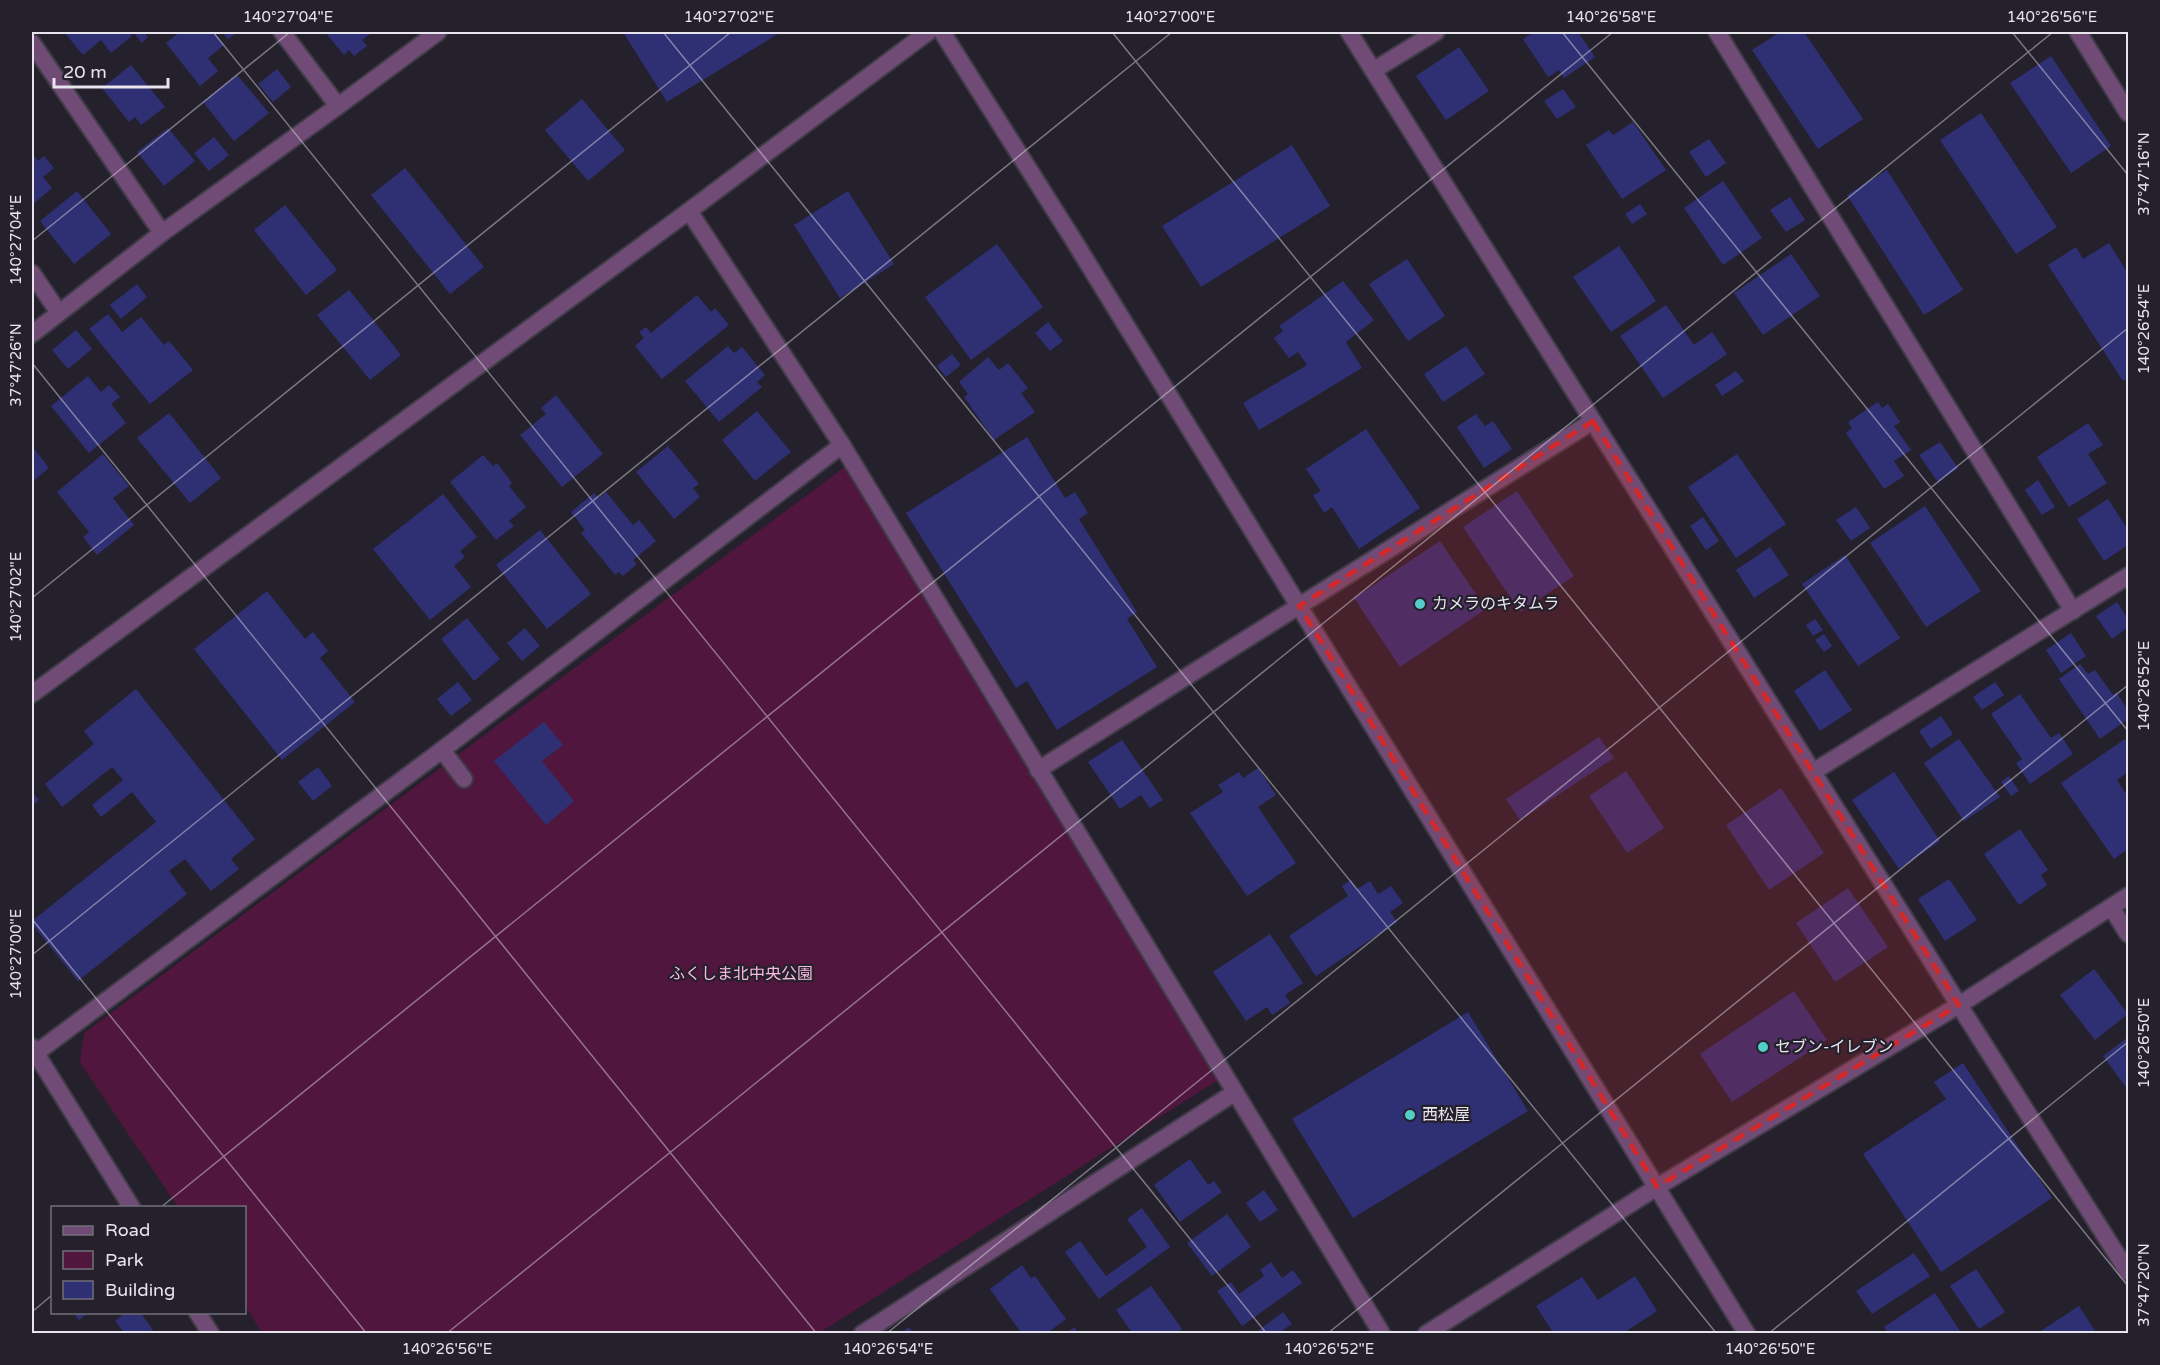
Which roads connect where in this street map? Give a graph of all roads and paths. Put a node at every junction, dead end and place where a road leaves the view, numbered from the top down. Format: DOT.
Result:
graph roads {
  1 [pos="282,32"];
  2 [pos="438,32"];
  3 [pos="928,32"];
  4 [pos="942,32"];
  5 [pos="1349,32"];
  6 [pos="1436,32"];
  7 [pos="1717,32"];
  8 [pos="2078,32"];
  9 [pos="32,43"];
  10 [pos="1374,70"];
  11 [pos="338,106"];
  12 [pos="2128,113"];
  13 [pos="689,211"];
  14 [pos="162,233"];
  15 [pos="32,273"];
  16 [pos="58,313"];
  17 [pos="32,334"];
  18 [pos="1593,421"];
  19 [pos="842,445"];
  20 [pos="2128,576"];
  21 [pos="1299,606"];
  22 [pos="2073,611"];
  23 [pos="32,694"];
  24 [pos="442,750"];
  25 [pos="1038,770"];
  26 [pos="1813,772"];
  27 [pos="464,779"];
  28 [pos="2128,896"];
  29 [pos="2111,907"];
  30 [pos="2128,934"];
  31 [pos="1959,1005"];
  32 [pos="33,1052"];
  33 [pos="1234,1093"];
  34 [pos="1657,1187"];
  35 [pos="131,1206"];
  36 [pos="2128,1272"];
  37 [pos="199,1314"];
  38 [pos="211,1334"];
  39 [pos="862,1334"];
  40 [pos="1382,1334"];
  41 [pos="1426,1334"];
  42 [pos="1747,1334"];
  1 -- 11 [label="street"];
  2 -- 11 [label="street"];
  3 -- 13 [label="street"];
  4 -- 21 [label="street"];
  5 -- 10 [label="street"];
  6 -- 10 [label="street"];
  7 -- 22 [label="street"];
  8 -- 12 [label="street"];
  9 -- 14 [label="street"];
  10 -- 18 [label="street"];
  11 -- 14 [label="street"];
  13 -- 19 [label="street"];
  13 -- 23 [label="street"];
  14 -- 16 [label="street"];
  15 -- 16 [label="street"];
  16 -- 17 [label="street"];
  18 -- 21 [label="street"];
  18 -- 26 [label="street"];
  19 -- 24 [label="street"];
  19 -- 25 [label="street"];
  20 -- 22 [label="street"];
  21 -- 25 [label="street"];
  21 -- 34 [label="street"];
  22 -- 26 [label="street"];
  24 -- 27 [label="street"];
  24 -- 32 [label="street"];
  25 -- 33 [label="street"];
  26 -- 31 [label="street"];
  28 -- 29 [label="street"];
  29 -- 30 [label="street"];
  29 -- 31 [label="street"];
  31 -- 34 [label="street"];
  31 -- 36 [label="street"];
  32 -- 35 [label="street"];
  33 -- 39 [label="street"];
  33 -- 40 [label="street"];
  34 -- 41 [label="street"];
  34 -- 42 [label="street"];
  37 -- 38 [label="street"];
}
